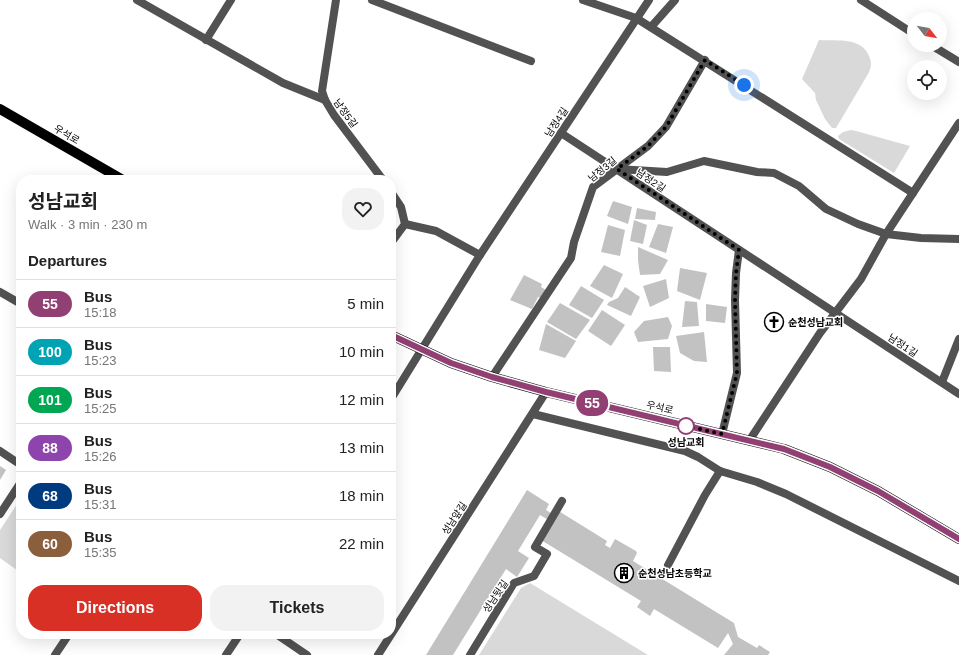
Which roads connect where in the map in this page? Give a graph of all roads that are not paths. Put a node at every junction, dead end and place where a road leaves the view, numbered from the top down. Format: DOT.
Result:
graph roads {
  1 [pos="137,0"];
  2 [pos="231,0"];
  3 [pos="336,0"];
  4 [pos="372,0"];
  5 [pos="583,0"];
  6 [pos="648,0"];
  7 [pos="675,0"];
  8 [pos="861,0"];
  9 [pos="636,18"];
  10 [pos="651,27"];
  11 [pos="907,30"];
  12 [pos="206,40"];
  13 [pos="943,52"];
  14 [pos="705,60"];
  15 [pos="531,61"];
  16 [pos="959,62"];
  17 [pos="325,100"];
  18 [pos="0,109"];
  19 [pos="959,123"];
  20 [pos="561,133"];
  21 [pos="617,169"];
  22 [pos="114,175"];
  23 [pos="380,175"];
  24 [pos="913,193"];
  25 [pos="396,200"];
  26 [pos="405,224"];
  27 [pos="886,234"];
  28 [pos="396,236"];
  29 [pos="959,239"];
  30 [pos="739,250"];
  31 [pos="480,255"];
  32 [pos="0,292"];
  33 [pos="16,301"];
  34 [pos="835,313"];
  35 [pos="396,337"];
  36 [pos="959,339"];
  37 [pos="422,350"];
  38 [pos="492,377"];
  39 [pos="942,382"];
  40 [pos="396,391"];
  41 [pos="546,392"];
  42 [pos="959,394"];
  43 [pos="533,414"];
  44 [pos="722,434"];
  45 [pos="749,440"];
  46 [pos="0,451"];
  47 [pos="16,462"];
  48 [pos="720,471"];
  49 [pos="16,490"];
  50 [pos="562,501"];
  51 [pos="0,514"];
  52 [pos="959,539"];
  53 [pos="668,565"];
  54 [pos="959,581"];
  55 [pos="396,627"];
  56 [pos="66,639"];
  57 [pos="237,639"];
  58 [pos="283,639"];
  59 [pos="388,639"];
  60 [pos="55,655"];
  61 [pos="226,655"];
  62 [pos="307,655"];
  63 [pos="378,655"];
  64 [pos="470,655"];
  1 -- 12 [label="street"];
  2 -- 12 [label="street"];
  3 -- 17 [label="street, 남정5길"];
  4 -- 15 [label="street"];
  5 -- 9 [label="street"];
  6 -- 9 [label="street, 남정4길"];
  7 -- 10 [label="street"];
  8 -- 11 [label="street"];
  9 -- 10 [label="street"];
  9 -- 20 [label="street, 남정4길"];
  10 -- 14 [label="street"];
  12 -- 17 [label="street"];
  13 -- 16 [label="street"];
  14 -- 21 [label="street, 남정3길"];
  14 -- 24 [label="street"];
  17 -- 23 [label="street, 남정5길"];
  18 -- 22 [label="main road, 우석로"];
  19 -- 24 [label="street"];
  20 -- 21 [label="street"];
  20 -- 31 [label="street, 남정4길"];
  21 -- 27 [label="street, 남정2길"];
  21 -- 30 [label="street, 남정2길"];
  21 -- 38 [label="street, 남정3길"];
  24 -- 27 [label="street"];
  25 -- 26 [label="street"];
  26 -- 28 [label="street"];
  26 -- 31 [label="street"];
  27 -- 29 [label="street"];
  27 -- 34 [label="street"];
  30 -- 34 [label="street, 남정2길"];
  30 -- 44 [label="street"];
  31 -- 37 [label="street, 남정4길"];
  32 -- 33 [label="street"];
  34 -- 39 [label="street, 남정1길"];
  34 -- 45 [label="street"];
  35 -- 37 [label="main road, 우석로"];
  36 -- 39 [label="street"];
  37 -- 38 [label="main road, 우석로"];
  37 -- 40 [label="street, 남정4길"];
  38 -- 41 [label="main road, 우석로"];
  39 -- 42 [label="street, 남정1길"];
  41 -- 43 [label="street, 성남앞길"];
  41 -- 44 [label="main road, 우석로"];
  43 -- 48 [label="street"];
  43 -- 55 [label="street, 성남앞길"];
  44 -- 45 [label="main road, 우석로"];
  45 -- 52 [label="main road, 우석로"];
  46 -- 47 [label="street"];
  48 -- 53 [label="street"];
  48 -- 54 [label="street"];
  49 -- 51 [label="street"];
  50 -- 64 [label="street, 성남뒷길"];
  56 -- 60 [label="street"];
  57 -- 61 [label="street"];
  58 -- 62 [label="street"];
  59 -- 63 [label="street, 성남앞길"];
}
